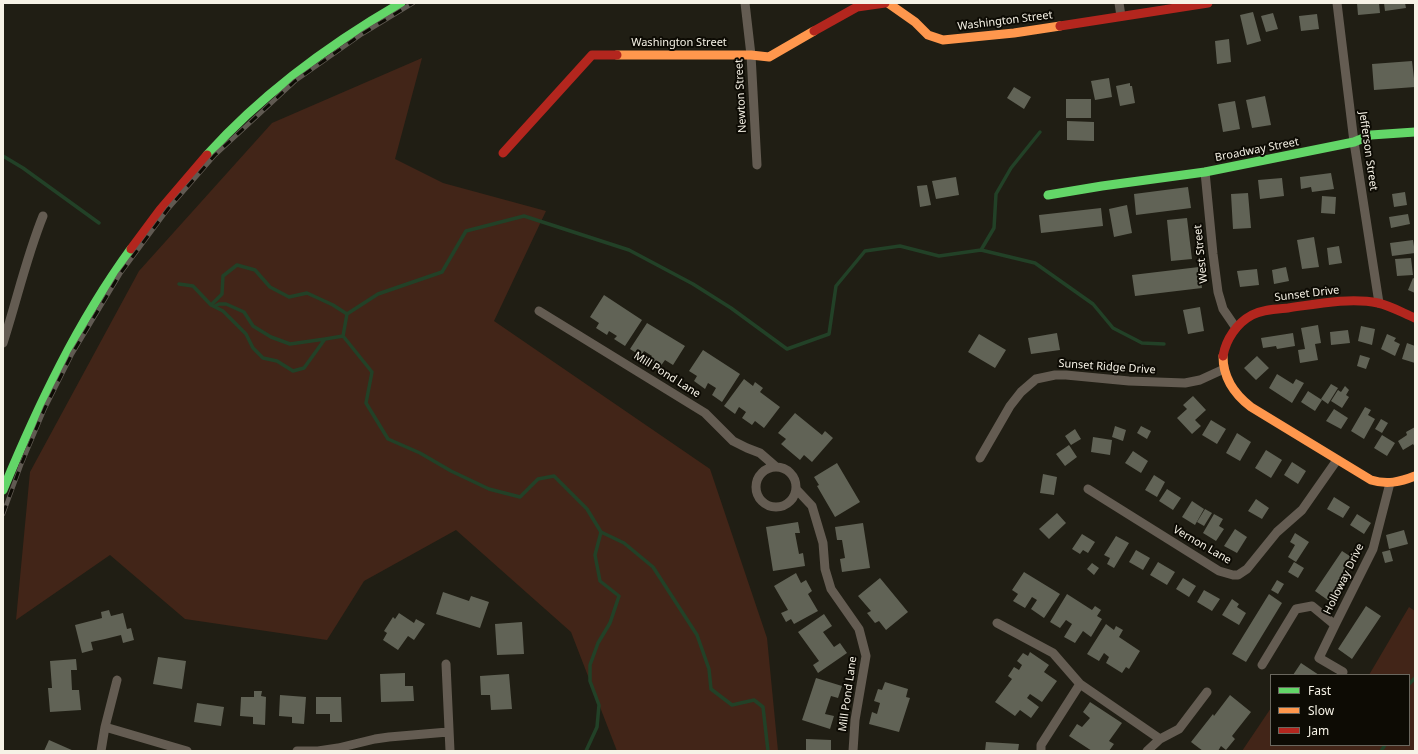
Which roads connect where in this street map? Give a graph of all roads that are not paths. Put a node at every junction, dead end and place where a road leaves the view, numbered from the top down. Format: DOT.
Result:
graph roads {
  1 [pos="401,3"];
  2 [pos="745,3"];
  3 [pos="887,3"];
  4 [pos="1119,3"];
  5 [pos="1208,3"];
  6 [pos="1337,3"];
  7 [pos="1121,16"];
  8 [pos="751,55"];
  9 [pos="1415,132"];
  10 [pos="1354,142"];
  11 [pos="503,153"];
  12 [pos="757,165"];
  13 [pos="1205,172"];
  14 [pos="1048,195"];
  15 [pos="43,216"];
  16 [pos="1379,303"];
  17 [pos="539,311"];
  18 [pos="1415,318"];
  19 [pos="1236,328"];
  20 [pos="3,343"];
  21 [pos="1224,369"];
  22 [pos="980,458"];
  23 [pos="1337,460"];
  24 [pos="775,466"];
  25 [pos="1415,476"];
  26 [pos="1390,483"];
  27 [pos="1088,489"];
  28 [pos="3,490"];
  29 [pos="797,490"];
  30 [pos="997,623"];
  31 [pos="1335,625"];
  32 [pos="446,664"];
  33 [pos="1262,665"];
  34 [pos="1343,672"];
  35 [pos="117,680"];
  36 [pos="1080,684"];
  37 [pos="1207,692"];
  38 [pos="105,727"];
  39 [pos="448,732"];
  40 [pos="1160,739"];
  41 [pos="101,751"];
  42 [pos="187,751"];
  43 [pos="297,751"];
  44 [pos="450,751"];
  45 [pos="852,751"];
  46 [pos="1041,751"];
  47 [pos="1147,751"];
  1 -- 28 [label="street"];
  2 -- 8 [label="street, Newton Street"];
  3 -- 7 [label="street, Washington Street"];
  3 -- 8 [label="street, Washington Street"];
  4 -- 7 [label="street"];
  5 -- 7 [label="street, Washington Street"];
  6 -- 10 [label="street, Jefferson Street"];
  8 -- 11 [label="street, Washington Street"];
  8 -- 12 [label="street, Newton Street"];
  9 -- 10 [label="street, Broadway Street"];
  10 -- 13 [label="street, Broadway Street"];
  10 -- 16 [label="street, Jefferson Street"];
  13 -- 14 [label="street, Broadway Street"];
  13 -- 19 [label="street, West Street"];
  15 -- 20 [label="street"];
  16 -- 18 [label="street, Sunset Drive"];
  16 -- 19 [label="street, Sunset Drive"];
  17 -- 24 [label="street, Mill Pond Lane"];
  19 -- 21 [label="street, Sunset Drive"];
  21 -- 22 [label="street, Sunset Ridge Drive"];
  21 -- 23 [label="street"];
  23 -- 26 [label="street"];
  23 -- 27 [label="street, Vernon Lane"];
  24 -- 29 [label="street, Mill Pond Lane"];
  24 -- 29 [label="street"];
  25 -- 26 [label="street"];
  26 -- 31 [label="street, Holloway Drive"];
  29 -- 45 [label="street, Mill Pond Lane"];
  30 -- 36 [label="street"];
  31 -- 33 [label="street, Holloway Drive"];
  31 -- 34 [label="street"];
  32 -- 39 [label="street"];
  35 -- 38 [label="street"];
  36 -- 40 [label="street"];
  36 -- 46 [label="street"];
  37 -- 40 [label="street"];
  38 -- 41 [label="street"];
  38 -- 42 [label="street"];
  39 -- 43 [label="street"];
  39 -- 44 [label="street"];
  40 -- 47 [label="street"];
}
